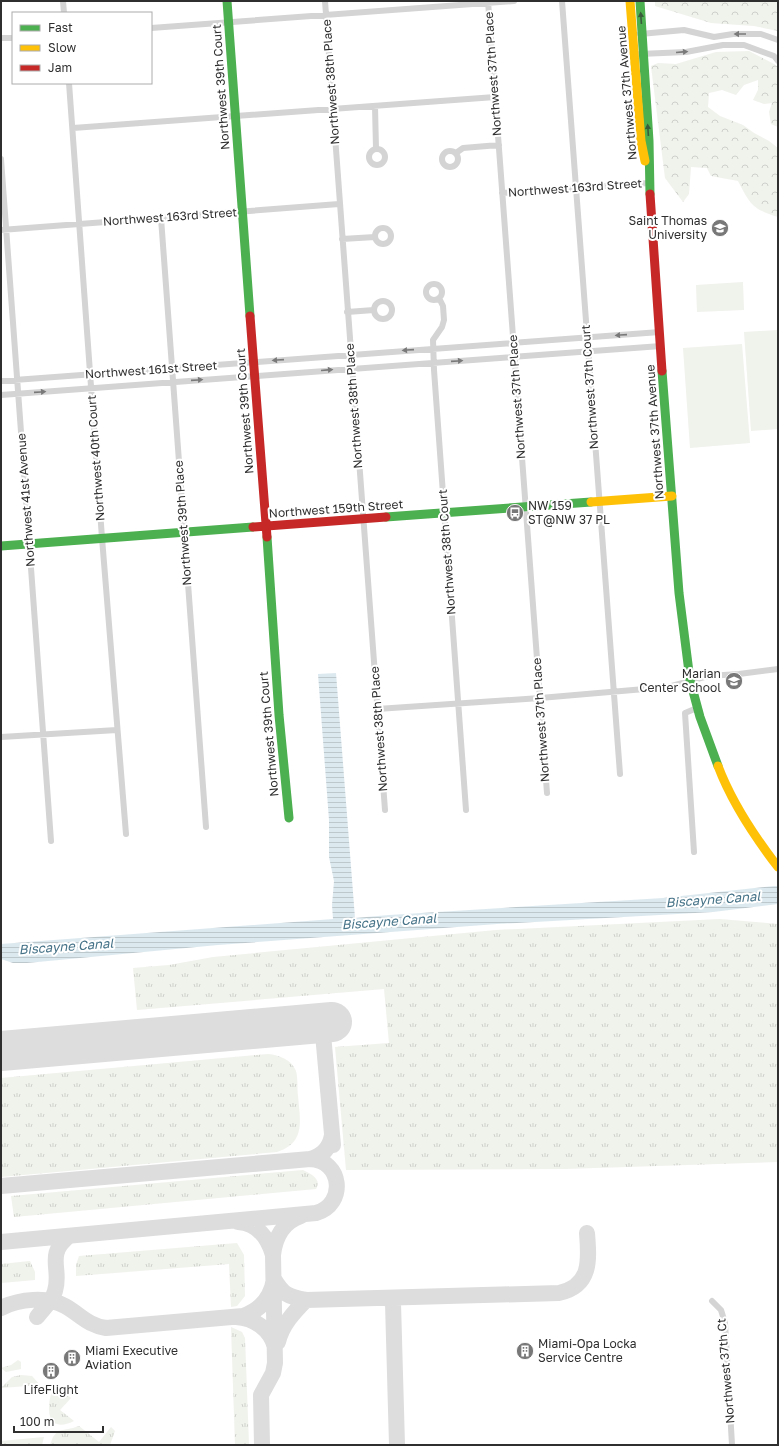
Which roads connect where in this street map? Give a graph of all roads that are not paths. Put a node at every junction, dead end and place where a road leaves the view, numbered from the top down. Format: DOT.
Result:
graph roads {
  1 [pos="63,1"];
  2 [pos="227,1"];
  3 [pos="324,1"];
  4 [pos="514,1"];
  5 [pos="562,1"];
  6 [pos="630,1"];
  7 [pos="640,1"];
  8 [pos="488,2"];
  9 [pos="64,12"];
  10 [pos="326,15"];
  11 [pos="228,22"];
  12 [pos="152,28"];
  13 [pos="637,34"];
  14 [pos="714,37"];
  15 [pos="1,38"];
  16 [pos="12,38"];
  17 [pos="778,40"];
  18 [pos="715,45"];
  19 [pos="639,54"];
  20 [pos="778,61"];
  21 [pos="69,84"];
  22 [pos="495,97"];
  23 [pos="375,106"];
  24 [pos="333,109"];
  25 [pos="235,117"];
  26 [pos="73,128"];
  27 [pos="499,145"];
  28 [pos="376,149"];
  29 [pos="456,153"];
  30 [pos="1,159"];
  31 [pos="649,183"];
  32 [pos="576,187"];
  33 [pos="502,193"];
  34 [pos="339,204"];
  35 [pos="243,212"];
  36 [pos="161,218"];
  37 [pos="79,224"];
  38 [pos="4,230"];
  39 [pos="375,237"];
  40 [pos="342,239"];
  41 [pos="439,298"];
  42 [pos="374,310"];
  43 [pos="347,312"];
  44 [pos="660,332"];
  45 [pos="586,337"];
  46 [pos="513,342"];
  47 [pos="661,346"];
  48 [pos="433,349"];
  49 [pos="587,351"];
  50 [pos="351,355"];
  51 [pos="514,356"];
  52 [pos="253,362"];
  53 [pos="434,362"];
  54 [pos="172,368"];
  55 [pos="352,368"];
  56 [pos="90,374"];
  57 [pos="254,376"];
  58 [pos="17,380"];
  59 [pos="1,381"];
  60 [pos="173,382"];
  61 [pos="91,388"];
  62 [pos="18,393"];
  63 [pos="1,395"];
  64 [pos="672,496"];
  65 [pos="599,502"];
  66 [pos="526,507"];
  67 [pos="444,513"];
  68 [pos="363,519"];
  69 [pos="266,526"];
  70 [pos="184,533"];
  71 [pos="102,538"];
  72 [pos="29,544"];
  73 [pos="1,546"];
  74 [pos="778,669"];
  75 [pos="690,680"];
  76 [pos="614,691"];
  77 [pos="540,698"];
  78 [pos="459,703"];
  79 [pos="698,708"];
  80 [pos="377,709"];
  81 [pos="118,730"];
  82 [pos="44,734"];
  83 [pos="1,737"];
  84 [pos="620,774"];
  85 [pos="547,793"];
  86 [pos="385,810"];
  87 [pos="466,810"];
  88 [pos="290,818"];
  89 [pos="206,827"];
  90 [pos="126,834"];
  91 [pos="51,841"];
  92 [pos="694,852"];
  93 [pos="778,867"];
  94 [pos="712,1301"];
  95 [pos="732,1445"];
  1 -- 9 [label="street"];
  2 -- 11 [label="street, Northwest 39th Court"];
  3 -- 10 [label="street, Northwest 38th Place"];
  4 -- 8 [label="street"];
  5 -- 32 [label="street, Northwest 37th Court"];
  6 -- 13 [label="street, Northwest 37th Avenue"];
  13 -- 7 [label="street, Northwest 37th Avenue, one-way"];
  8 -- 10 [label="street"];
  8 -- 22 [label="street, Northwest 37th Place"];
  10 -- 11 [label="street"];
  10 -- 24 [label="street, Northwest 38th Place"];
  11 -- 12 [label="street"];
  11 -- 25 [label="street, Northwest 39th Court"];
  13 -- 14 [label="street"];
  13 -- 19 [label="street, Northwest 37th Avenue"];
  17 -- 14 [label="street, one-way"];
  14 -- 18 [label="street"];
  15 -- 16 [label="street"];
  19 -- 18 [label="street, one-way"];
  18 -- 20 [label="street"];
  19 -- 31 [label="street, Northwest 37th Avenue"];
  21 -- 26 [label="street, Northwest 40th Court"];
  22 -- 23 [label="street"];
  22 -- 27 [label="street, Northwest 37th Place"];
  23 -- 24 [label="street"];
  23 -- 28 [label="street"];
  24 -- 25 [label="street"];
  24 -- 34 [label="street, Northwest 38th Place"];
  25 -- 26 [label="street"];
  25 -- 35 [label="street, Northwest 39th Court"];
  26 -- 37 [label="street, Northwest 40th Court"];
  27 -- 29 [label="street"];
  27 -- 33 [label="street, Northwest 37th Place"];
  30 -- 38 [label="street, Northwest 41st Avenue"];
  31 -- 32 [label="street, Northwest 163rd Street"];
  31 -- 44 [label="street, Northwest 37th Avenue"];
  32 -- 33 [label="street, Northwest 163rd Street"];
  32 -- 45 [label="street, Northwest 37th Court"];
  33 -- 46 [label="street, Northwest 37th Place"];
  34 -- 35 [label="street, Northwest 163rd Street"];
  34 -- 40 [label="street, Northwest 38th Place"];
  35 -- 36 [label="street, Northwest 163rd Street"];
  35 -- 52 [label="street, Northwest 39th Court"];
  36 -- 37 [label="street, Northwest 163rd Street"];
  36 -- 54 [label="street, Northwest 39th Place"];
  37 -- 38 [label="street, Northwest 163rd Street"];
  37 -- 56 [label="street, Northwest 40th Court"];
  38 -- 58 [label="street, Northwest 41st Avenue"];
  39 -- 40 [label="street"];
  40 -- 43 [label="street, Northwest 38th Place"];
  41 -- 48 [label="street, Northwest 38th Court"];
  42 -- 43 [label="street"];
  43 -- 50 [label="street, Northwest 38th Place"];
  44 -- 45 [label="street, Northwest 161st Street, one-way"];
  44 -- 47 [label="street, Northwest 37th Avenue"];
  45 -- 46 [label="street, Northwest 161st Street"];
  45 -- 49 [label="street, Northwest 37th Court"];
  46 -- 48 [label="street, Northwest 161st Street"];
  46 -- 51 [label="street, Northwest 37th Place"];
  47 -- 49 [label="street, Northwest 161st Street"];
  47 -- 64 [label="street, Northwest 37th Avenue"];
  48 -- 50 [label="street, Northwest 161st Street, one-way"];
  48 -- 53 [label="street, Northwest 38th Court"];
  49 -- 51 [label="street, Northwest 161st Street"];
  49 -- 65 [label="street, Northwest 37th Court"];
  50 -- 52 [label="street, Northwest 161st Street, one-way"];
  50 -- 55 [label="street, Northwest 38th Place"];
  53 -- 51 [label="street, Northwest 161st Street, one-way"];
  51 -- 66 [label="street, Northwest 37th Place"];
  52 -- 54 [label="street, Northwest 161st Street"];
  52 -- 57 [label="street, Northwest 39th Court"];
  53 -- 55 [label="street, Northwest 161st Street"];
  53 -- 67 [label="street, Northwest 38th Court"];
  54 -- 56 [label="street, Northwest 161st Street"];
  54 -- 60 [label="street, Northwest 39th Place"];
  57 -- 55 [label="street, Northwest 161st Street, one-way"];
  55 -- 68 [label="street, Northwest 38th Place"];
  56 -- 58 [label="street, Northwest 161st Street"];
  56 -- 61 [label="street, Northwest 40th Court"];
  60 -- 57 [label="street, Northwest 161st Street, one-way"];
  57 -- 69 [label="street, Northwest 39th Court"];
  58 -- 59 [label="street, Northwest 161st Street"];
  58 -- 62 [label="street, Northwest 41st Avenue"];
  60 -- 61 [label="street, Northwest 161st Street"];
  60 -- 70 [label="street, Northwest 39th Place"];
  62 -- 61 [label="street, Northwest 161st Street, one-way"];
  61 -- 71 [label="street, Northwest 40th Court"];
  62 -- 63 [label="street, Northwest 161st Street"];
  62 -- 72 [label="street, Northwest 41st Avenue"];
  64 -- 65 [label="street, Northwest 159th Street"];
  64 -- 75 [label="street, Northwest 37th Avenue"];
  65 -- 66 [label="street, Northwest 159th Street"];
  65 -- 76 [label="street, Northwest 37th Court"];
  66 -- 67 [label="street, Northwest 159th Street"];
  66 -- 77 [label="street, Northwest 37th Place"];
  67 -- 68 [label="street, Northwest 159th Street"];
  67 -- 78 [label="street, Northwest 38th Court"];
  68 -- 69 [label="street, Northwest 159th Street"];
  68 -- 80 [label="street, Northwest 38th Place"];
  69 -- 70 [label="street, Northwest 159th Street"];
  69 -- 88 [label="street, Northwest 39th Court"];
  70 -- 71 [label="street, Northwest 159th Street"];
  70 -- 89 [label="street, Northwest 39th Place"];
  71 -- 72 [label="street, Northwest 159th Street"];
  71 -- 81 [label="street, Northwest 40th Court"];
  72 -- 73 [label="street, Northwest 159th Street"];
  72 -- 82 [label="street, Northwest 41st Avenue"];
  74 -- 75 [label="street"];
  75 -- 76 [label="street"];
  75 -- 79 [label="street, Northwest 37th Avenue"];
  76 -- 77 [label="street"];
  76 -- 84 [label="street, Northwest 37th Court"];
  77 -- 78 [label="street"];
  77 -- 85 [label="street, Northwest 37th Place"];
  78 -- 80 [label="street"];
  78 -- 87 [label="street, Northwest 38th Court"];
  79 -- 92 [label="street"];
  79 -- 93 [label="street, Northwest 37th Avenue"];
  80 -- 86 [label="street, Northwest 38th Place"];
  81 -- 82 [label="street"];
  81 -- 90 [label="street, Northwest 40th Court"];
  82 -- 83 [label="street"];
  82 -- 91 [label="street, Northwest 41st Avenue"];
  94 -- 95 [label="street, Northwest 37th Ct"];
}
